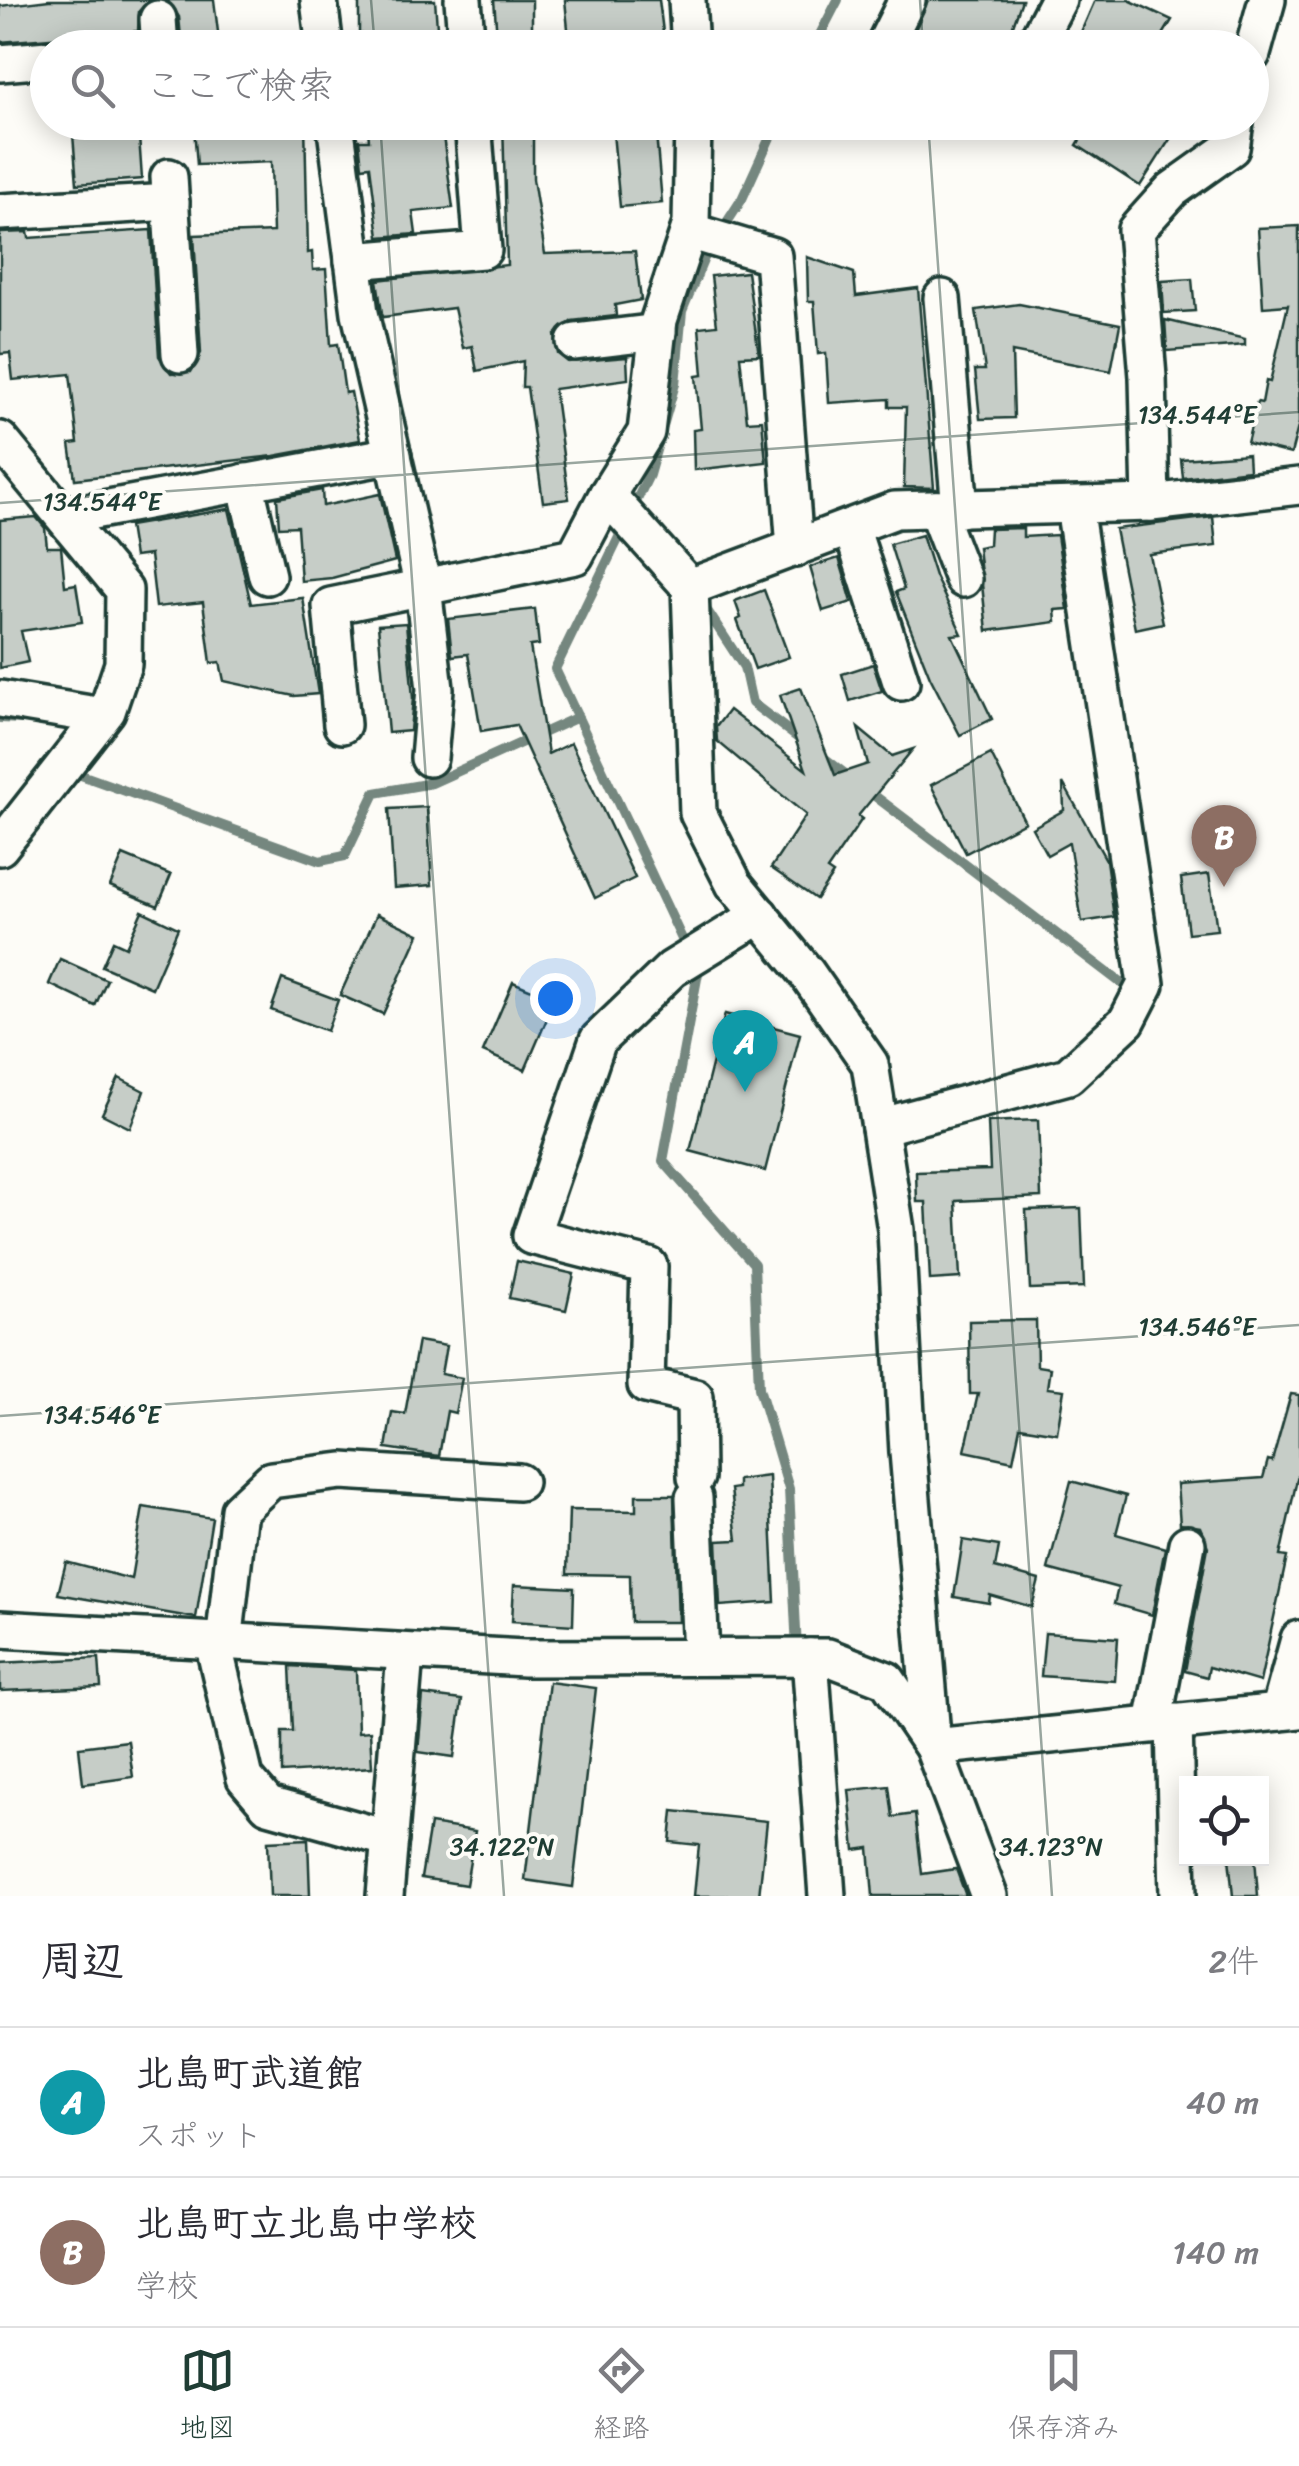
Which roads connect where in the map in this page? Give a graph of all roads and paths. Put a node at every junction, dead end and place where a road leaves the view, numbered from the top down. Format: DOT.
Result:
graph roads {
  1 [pos="318,0"];
  2 [pos="463,0"];
  3 [pos="687,0"];
  4 [pos="907,0"];
  5 [pos="1058,0"];
  6 [pos="1267,0"];
  7 [pos="322,30"];
  8 [pos="466,30"];
  9 [pos="689,30"];
  10 [pos="892,30"];
  11 [pos="1042,30"];
  12 [pos="1259,30"];
  13 [pos="30,60"];
  14 [pos="0,63"];
  15 [pos="336,140"];
  16 [pos="474,140"];
  17 [pos="692,140"];
  18 [pos="1232,140"];
  19 [pos="0,212"];
  20 [pos="689,231"];
  21 [pos="353,261"];
  22 [pos="942,298"];
  23 [pos="658,332"];
  24 [pos="574,342"];
  25 [pos="180,354"];
  26 [pos="0,440"];
  27 [pos="393,455"];
  28 [pos="245,482"];
  29 [pos="1299,486"];
  30 [pos="607,494"];
  31 [pos="1152,504"];
  32 [pos="1074,506"];
  33 [pos="948,509"];
  34 [pos="66,516"];
  35 [pos="852,527"];
  36 [pos="795,549"];
  37 [pos="267,576"];
  38 [pos="963,579"];
  39 [pos="423,587"];
  40 [pos="690,587"];
  41 [pos="901,682"];
  42 [pos="0,700"];
  43 [pos="102,716"];
  44 [pos="342,725"];
  45 [pos="429,758"];
  46 [pos="0,846"];
  47 [pos="760,916"];
  48 [pos="880,1127"];
  49 [pos="519,1482"];
  50 [pos="1188,1544"];
  51 [pos="0,1629"];
  52 [pos="1299,1639"];
  53 [pos="218,1642"];
  54 [pos="405,1654"];
  55 [pos="700,1657"];
  56 [pos="810,1657"];
  57 [pos="1289,1711"];
  58 [pos="1164,1723"];
  59 [pos="933,1747"];
  60 [pos="390,1839"];
  61 [pos="385,1896"];
  62 [pos="828,1896"];
  63 [pos="989,1896"];
  64 [pos="1178,1896"];
  1 -- 7 [label="street"];
  2 -- 8 [label="street"];
  3 -- 9 [label="street"];
  4 -- 10 [label="street"];
  5 -- 11 [label="street"];
  6 -- 12 [label="street"];
  13 -- 14 [label="street"];
  15 -- 21 [label="street"];
  16 -- 21 [label="street"];
  17 -- 20 [label="street"];
  18 -- 31 [label="street"];
  19 -- 25 [label="street"];
  20 -- 23 [label="street"];
  20 -- 36 [label="street"];
  21 -- 27 [label="street"];
  22 -- 33 [label="street"];
  23 -- 24 [label="street"];
  23 -- 30 [label="street"];
  26 -- 34 [label="street"];
  27 -- 28 [label="street"];
  27 -- 39 [label="street"];
  28 -- 34 [label="street"];
  28 -- 37 [label="street"];
  29 -- 31 [label="street"];
  30 -- 39 [label="street"];
  30 -- 40 [label="street"];
  31 -- 32 [label="street"];
  32 -- 33 [label="street"];
  32 -- 48 [label="street"];
  33 -- 35 [label="street"];
  33 -- 38 [label="street"];
  34 -- 43 [label="street"];
  35 -- 36 [label="street"];
  35 -- 41 [label="street"];
  36 -- 40 [label="street"];
  39 -- 44 [label="street"];
  39 -- 45 [label="street"];
  40 -- 47 [label="street"];
  42 -- 43 [label="street"];
  43 -- 46 [label="street"];
  47 -- 48 [label="street"];
  47 -- 55 [label="street"];
  48 -- 59 [label="street"];
  49 -- 53 [label="street"];
  50 -- 58 [label="street"];
  51 -- 53 [label="street"];
  52 -- 57 [label="street"];
  53 -- 54 [label="street"];
  53 -- 60 [label="street"];
  54 -- 55 [label="street"];
  54 -- 60 [label="street"];
  55 -- 56 [label="street"];
  56 -- 59 [label="street"];
  56 -- 62 [label="street"];
  57 -- 58 [label="street"];
  58 -- 59 [label="street"];
  58 -- 64 [label="street"];
  59 -- 63 [label="street"];
  60 -- 61 [label="street"];
}
